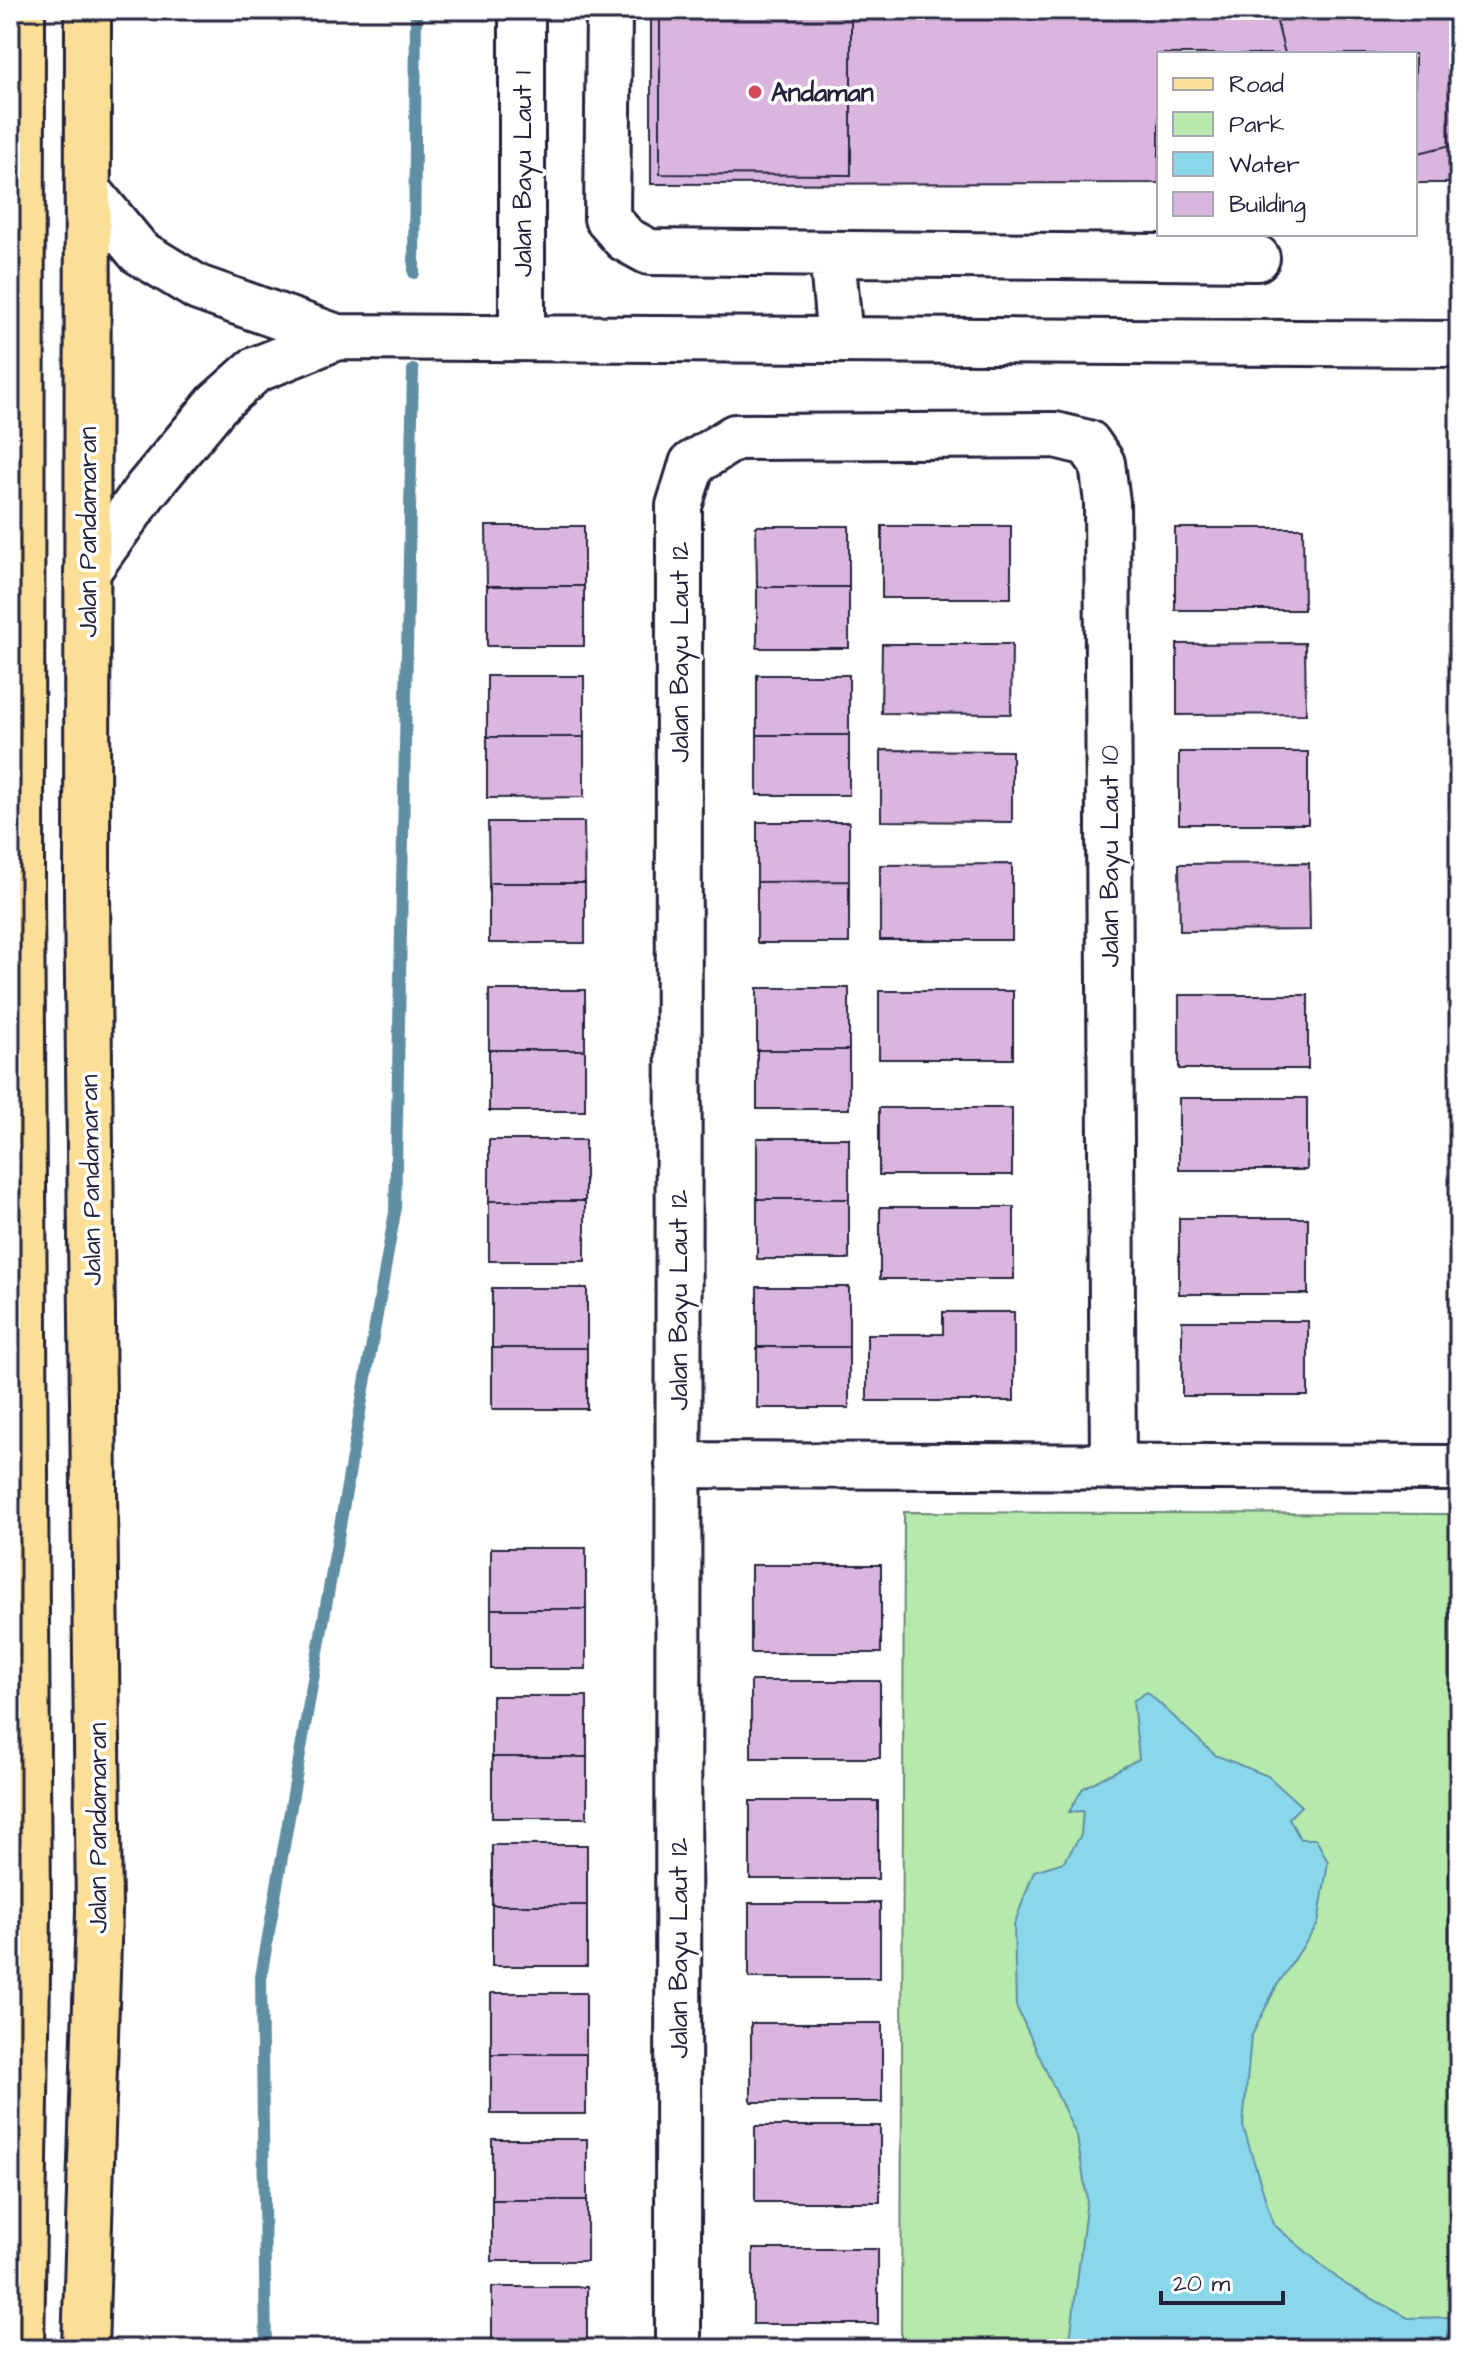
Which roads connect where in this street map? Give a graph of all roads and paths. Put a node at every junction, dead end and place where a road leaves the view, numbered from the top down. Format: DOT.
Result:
graph roads {
  1 [pos="22,10"];
  2 [pos="88,10"];
  3 [pos="522,10"];
  4 [pos="609,10"];
  5 [pos="88,190"];
  6 [pos="832,254"];
  7 [pos="1257,258"];
  8 [pos="337,337"];
  9 [pos="522,338"];
  10 [pos="840,340"];
  11 [pos="1459,344"];
  12 [pos="896,436"];
  13 [pos="87,572"];
  14 [pos="678,1465"];
  15 [pos="1113,1467"];
  16 [pos="1459,1468"];
  17 [pos="21,2349"];
  18 [pos="85,2349"];
  19 [pos="678,2349"];
  1 -- 17 [label="main road"];
  2 -- 5 [label="main road, Jalan Pandamaran"];
  3 -- 9 [label="street, Jalan Bayu Laut 1"];
  4 -- 6 [label="street"];
  5 -- 8 [label="street"];
  5 -- 13 [label="main road, Jalan Pandamaran"];
  6 -- 7 [label="street"];
  6 -- 10 [label="street"];
  8 -- 9 [label="street"];
  8 -- 13 [label="street"];
  9 -- 10 [label="street"];
  10 -- 11 [label="street"];
  12 -- 14 [label="street, Jalan Bayu Laut 12"];
  12 -- 15 [label="street, Jalan Bayu Laut 10"];
  13 -- 18 [label="main road, Jalan Pandamaran"];
  14 -- 15 [label="street"];
  14 -- 19 [label="street, Jalan Bayu Laut 12"];
  15 -- 16 [label="street"];
}
